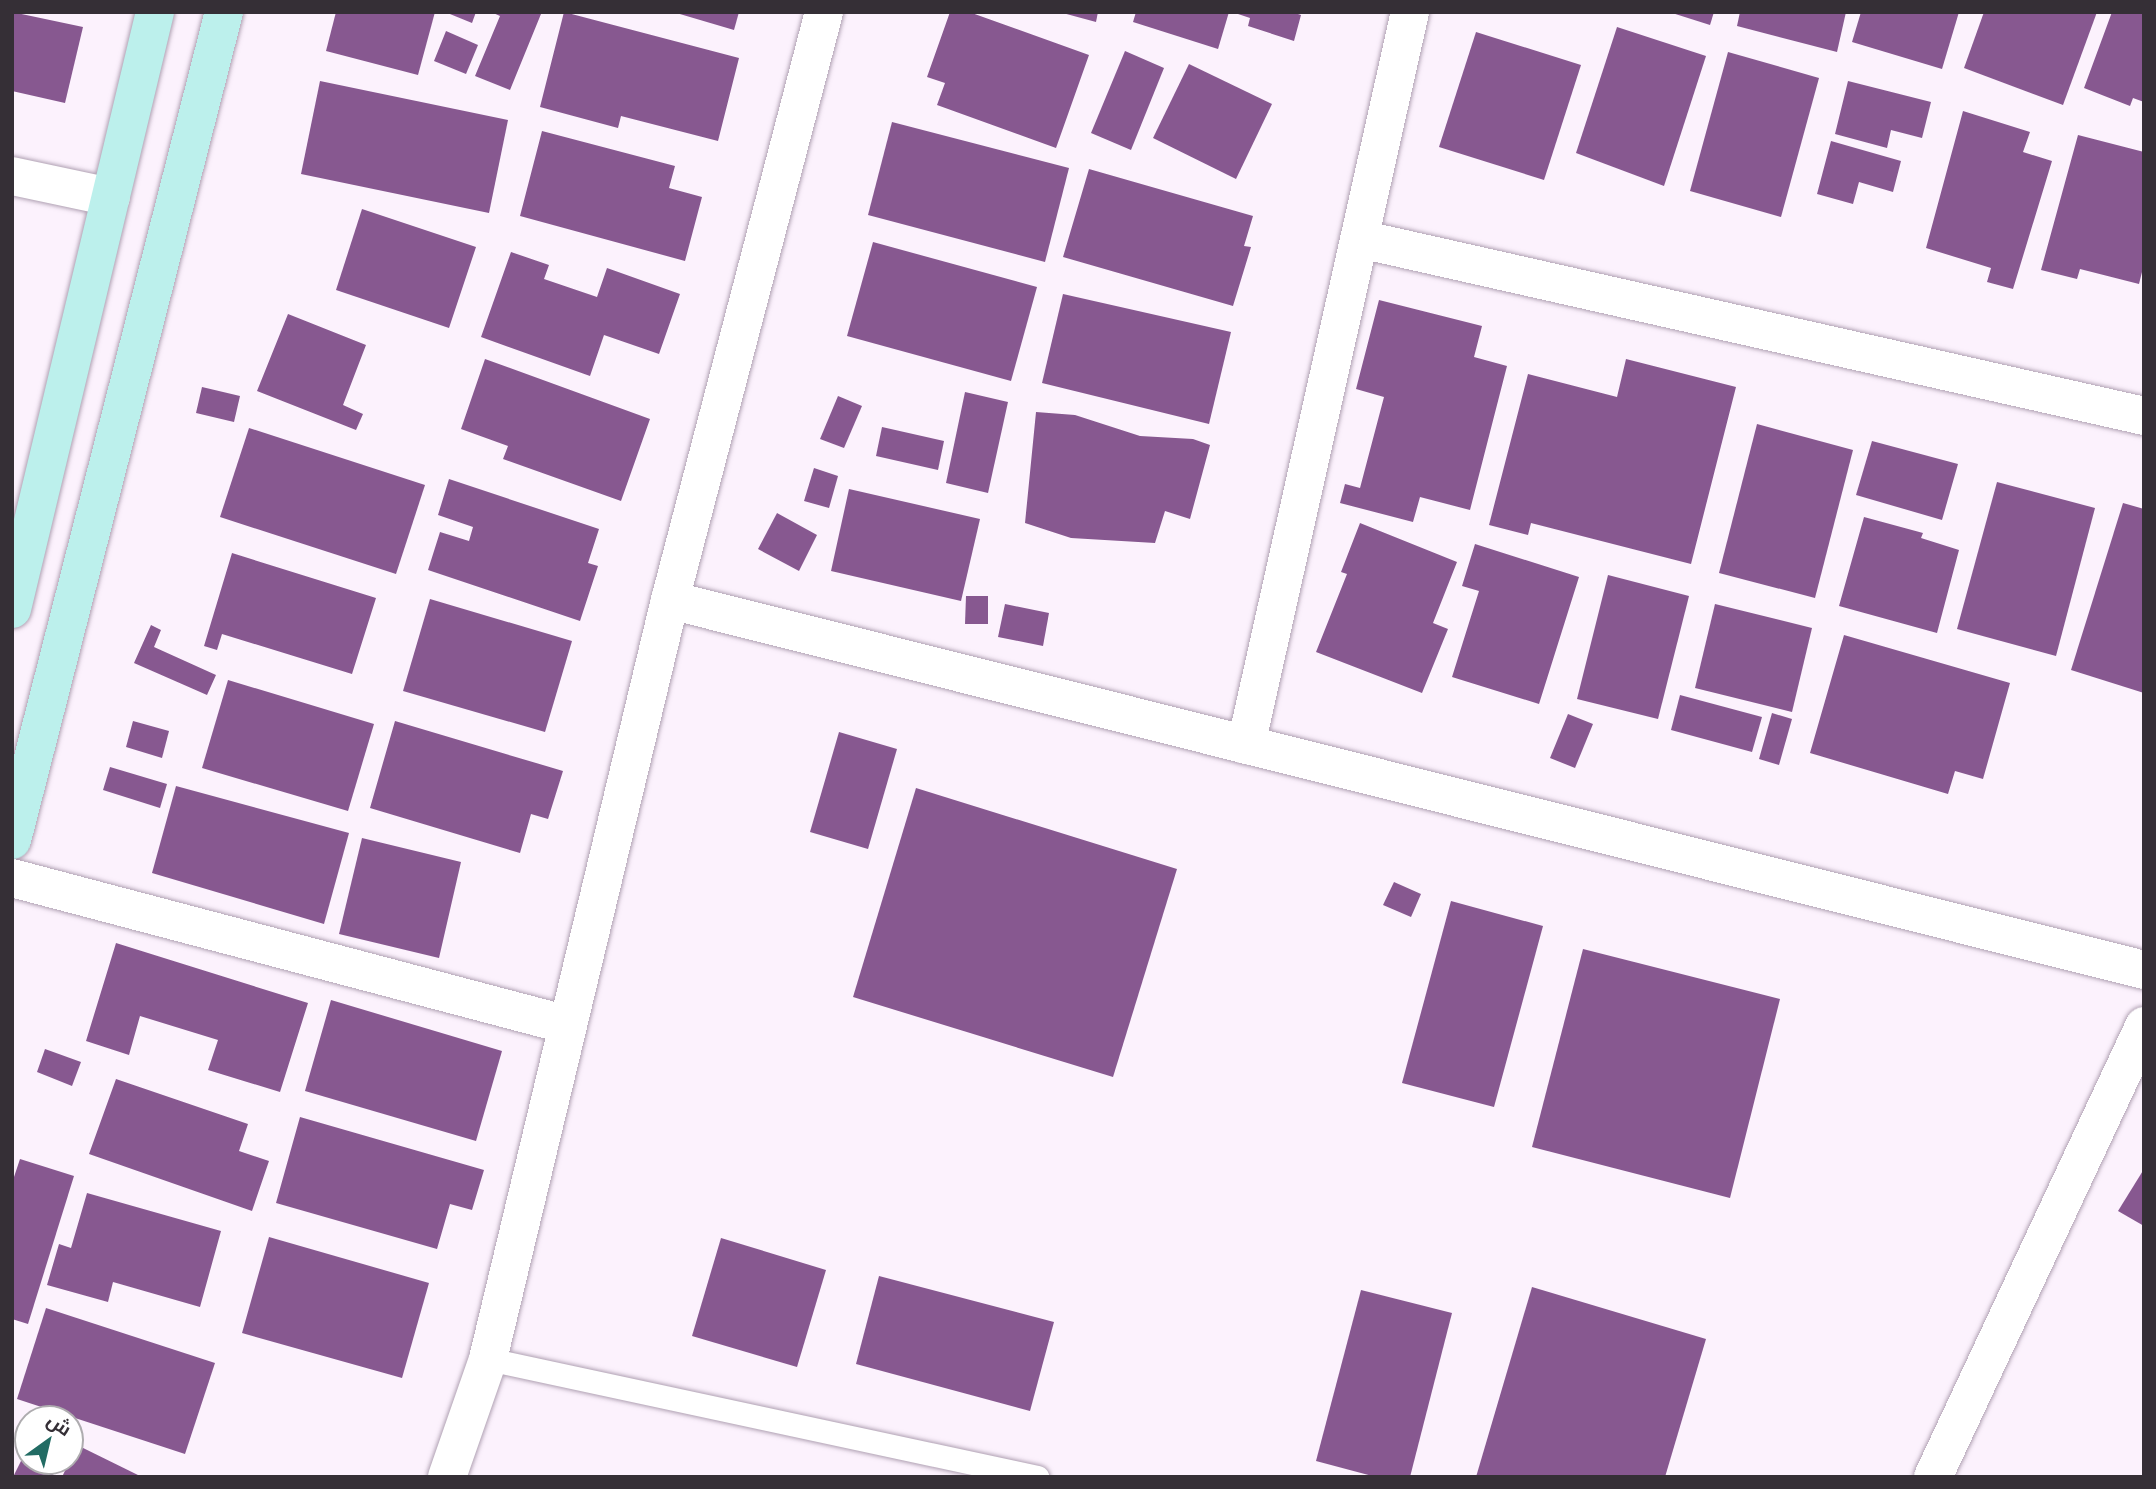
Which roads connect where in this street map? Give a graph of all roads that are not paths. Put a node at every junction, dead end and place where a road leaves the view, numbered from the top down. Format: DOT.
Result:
graph roads {
  1 [pos="155,12"];
  2 [pos="224,12"];
  3 [pos="824,12"];
  4 [pos="1410,12"];
  5 [pos="12,176"];
  6 [pos="111,197"];
  7 [pos="1360,239"];
  8 [pos="2144,416"];
  9 [pos="670,600"];
  10 [pos="12,609"];
  11 [pos="1246,745"];
  12 [pos="12,840"];
  13 [pos="12,878"];
  14 [pos="2144,970"];
  15 [pos="568,1025"];
  16 [pos="2144,1026"];
  17 [pos="488,1359"];
  18 [pos="447,1477"];
  19 [pos="1037,1477"];
  20 [pos="1933,1477"];
  1 -- 6 [label="street"];
  2 -- 12 [label="street"];
  3 -- 9 [label="street"];
  4 -- 7 [label="street"];
  5 -- 6 [label="street"];
  6 -- 10 [label="street"];
  7 -- 8 [label="street"];
  7 -- 11 [label="street"];
  9 -- 11 [label="street"];
  9 -- 15 [label="street"];
  11 -- 14 [label="street"];
  13 -- 15 [label="street"];
  15 -- 17 [label="street"];
  16 -- 20 [label="street"];
  17 -- 18 [label="street"];
  17 -- 19 [label="lane"];
}
